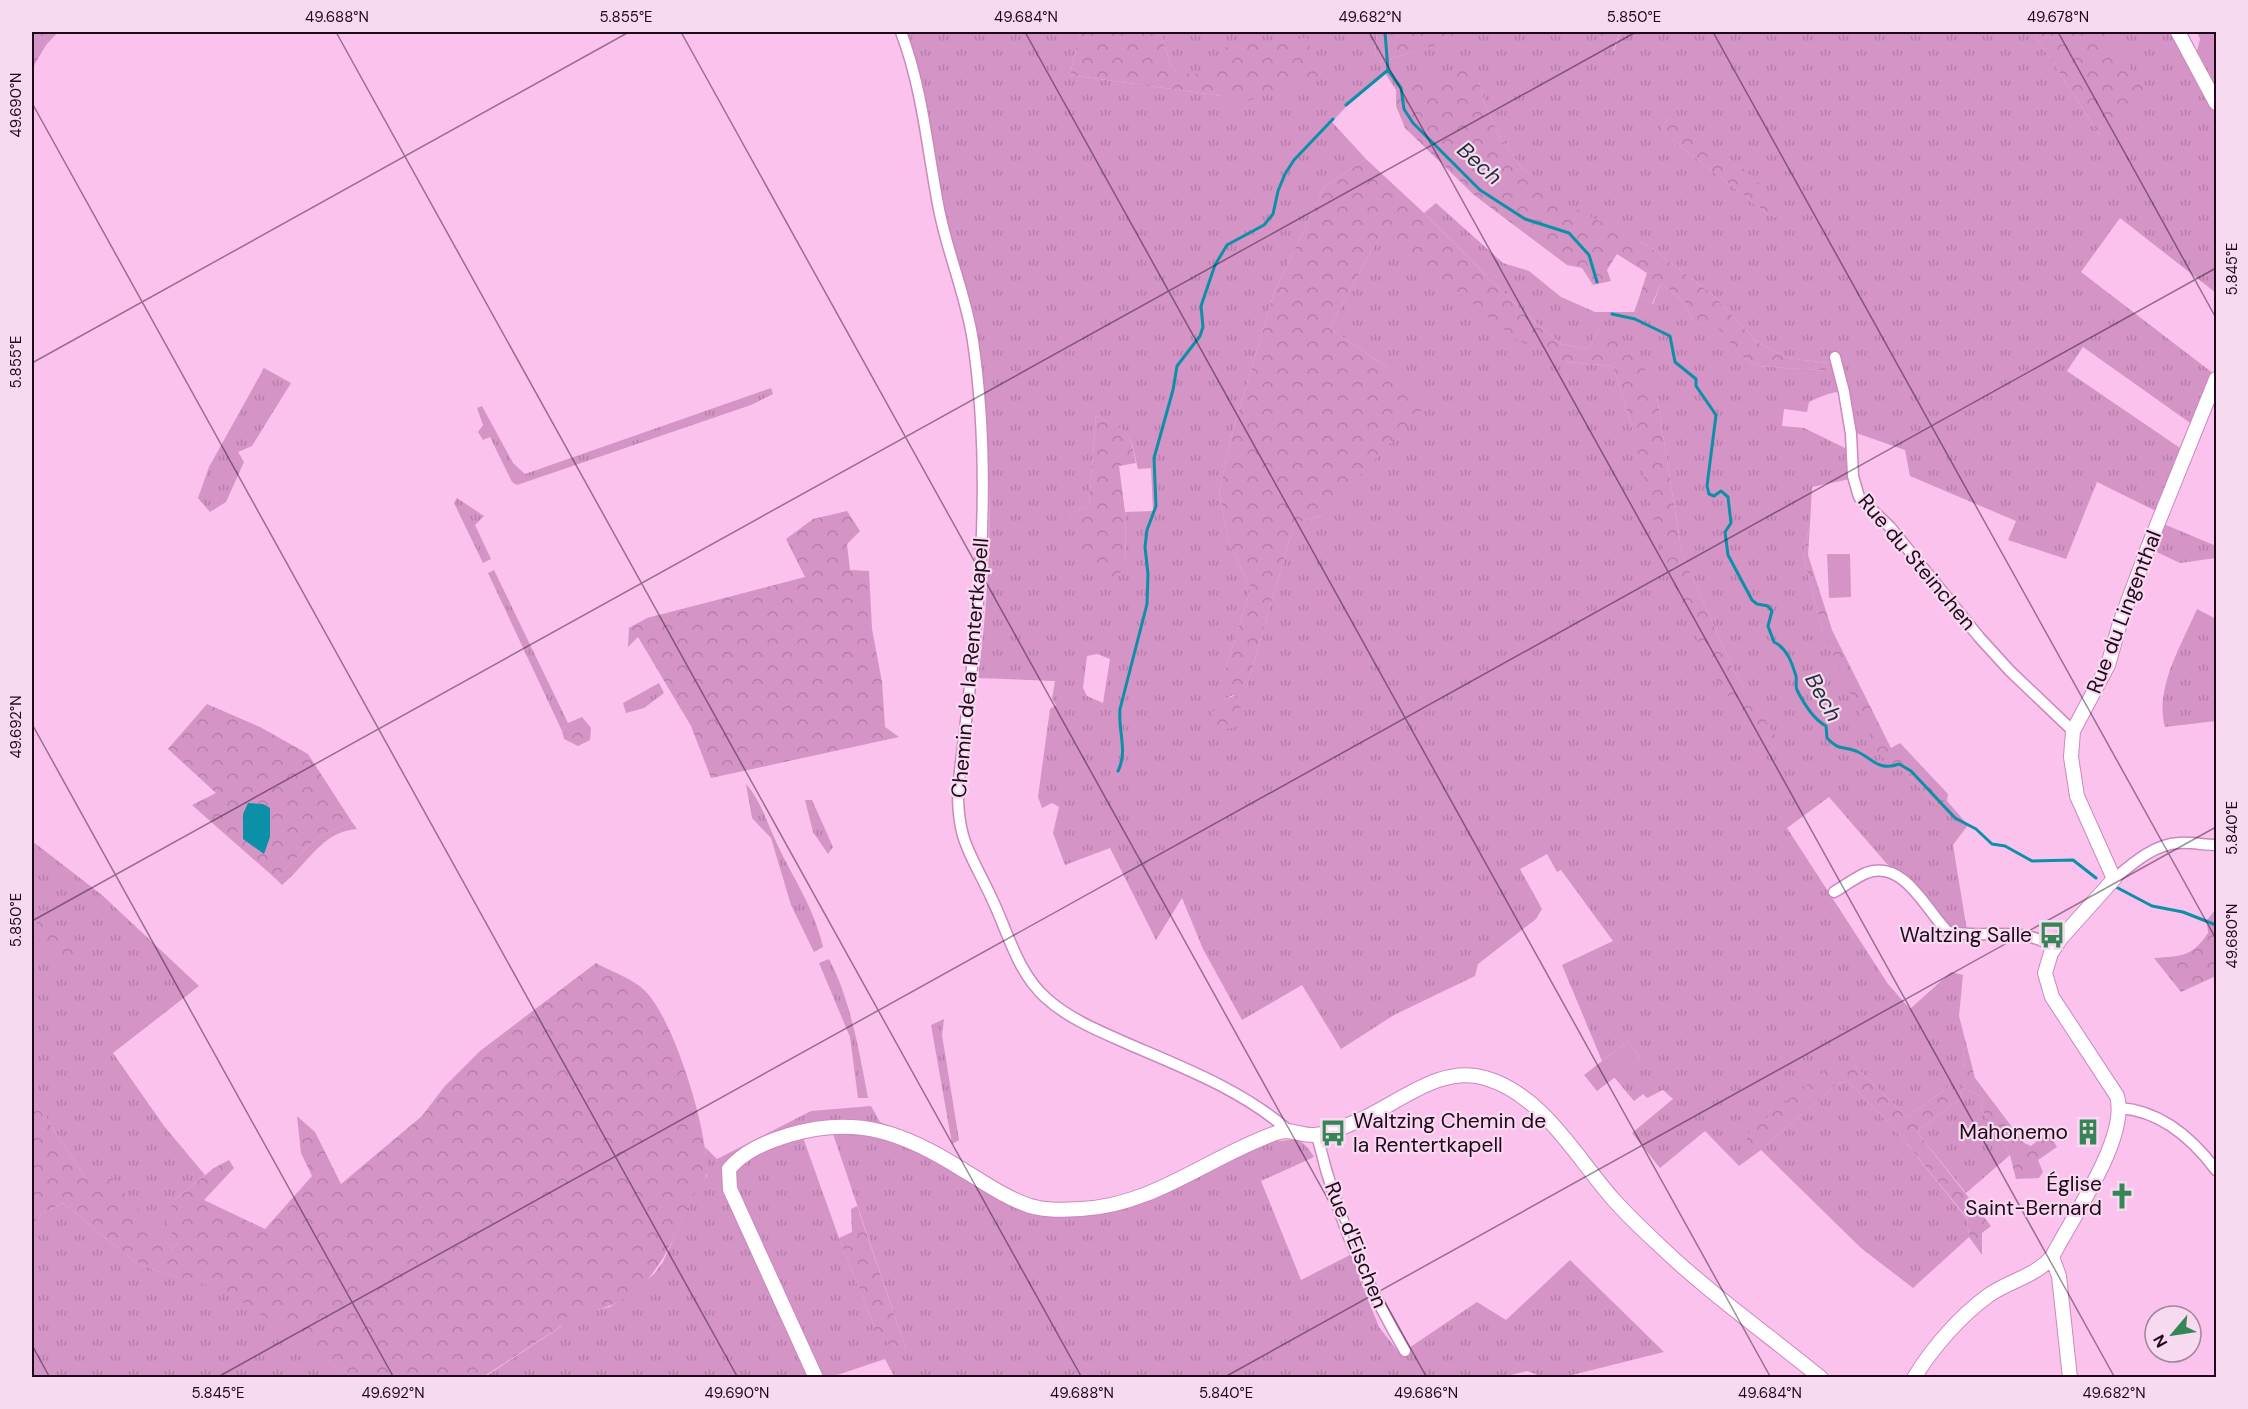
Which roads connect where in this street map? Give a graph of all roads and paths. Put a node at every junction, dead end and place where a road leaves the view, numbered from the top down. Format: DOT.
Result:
graph roads {
  1 [pos="901,32"];
  2 [pos="2178,32"];
  3 [pos="2217,103"];
  4 [pos="1835,357"];
  5 [pos="2217,379"];
  6 [pos="2073,731"];
  7 [pos="2217,845"];
  8 [pos="2114,879"];
  9 [pos="1834,892"];
  10 [pos="2055,948"];
  11 [pos="2120,1108"];
  12 [pos="1288,1130"];
  13 [pos="1317,1135"];
  14 [pos="2217,1170"];
  15 [pos="2052,1257"];
  16 [pos="1405,1352"];
  17 [pos="816,1377"];
  18 [pos="1821,1377"];
  19 [pos="1914,1377"];
  20 [pos="2070,1377"];
  1 -- 12 [label="street, Chemin de la Rentertkapell"];
  2 -- 3 [label="street"];
  4 -- 6 [label="street, Rue du Steinchen"];
  5 -- 6 [label="street, Rue du Lingenthal"];
  6 -- 8 [label="street, Rue du Lingenthal"];
  7 -- 8 [label="street"];
  8 -- 10 [label="street"];
  9 -- 10 [label="street"];
  10 -- 11 [label="street"];
  11 -- 14 [label="street"];
  11 -- 15 [label="street"];
  12 -- 13 [label="street"];
  12 -- 17 [label="street"];
  13 -- 16 [label="street, Rue d'Eischen"];
  13 -- 18 [label="street"];
  15 -- 19 [label="street"];
  15 -- 20 [label="street"];
}
